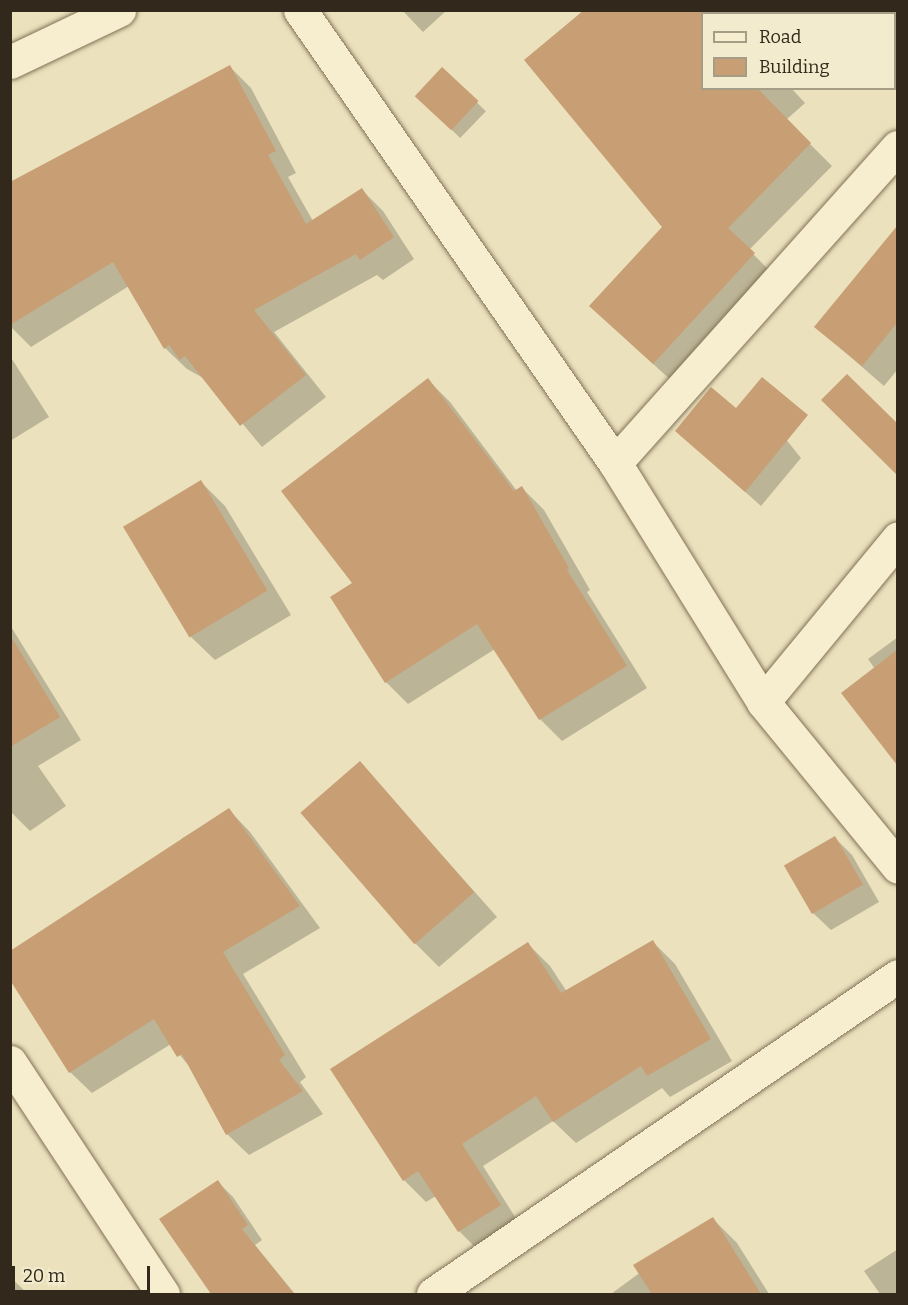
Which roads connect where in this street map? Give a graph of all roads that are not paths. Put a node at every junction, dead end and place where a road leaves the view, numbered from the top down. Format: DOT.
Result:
graph roads {
  1 [pos="119,10"];
  2 [pos="300,10"];
  3 [pos="10,62"];
  4 [pos="897,147"];
  5 [pos="615,463"];
  6 [pos="897,538"];
  7 [pos="763,702"];
  8 [pos="897,867"];
  9 [pos="897,976"];
  10 [pos="10,1062"];
  11 [pos="163,1294"];
  12 [pos="433,1294"];
  1 -- 3 [label="street"];
  2 -- 5 [label="street"];
  4 -- 5 [label="street"];
  5 -- 7 [label="street"];
  6 -- 7 [label="street"];
  7 -- 8 [label="street"];
  9 -- 12 [label="street"];
  10 -- 11 [label="street"];
}
